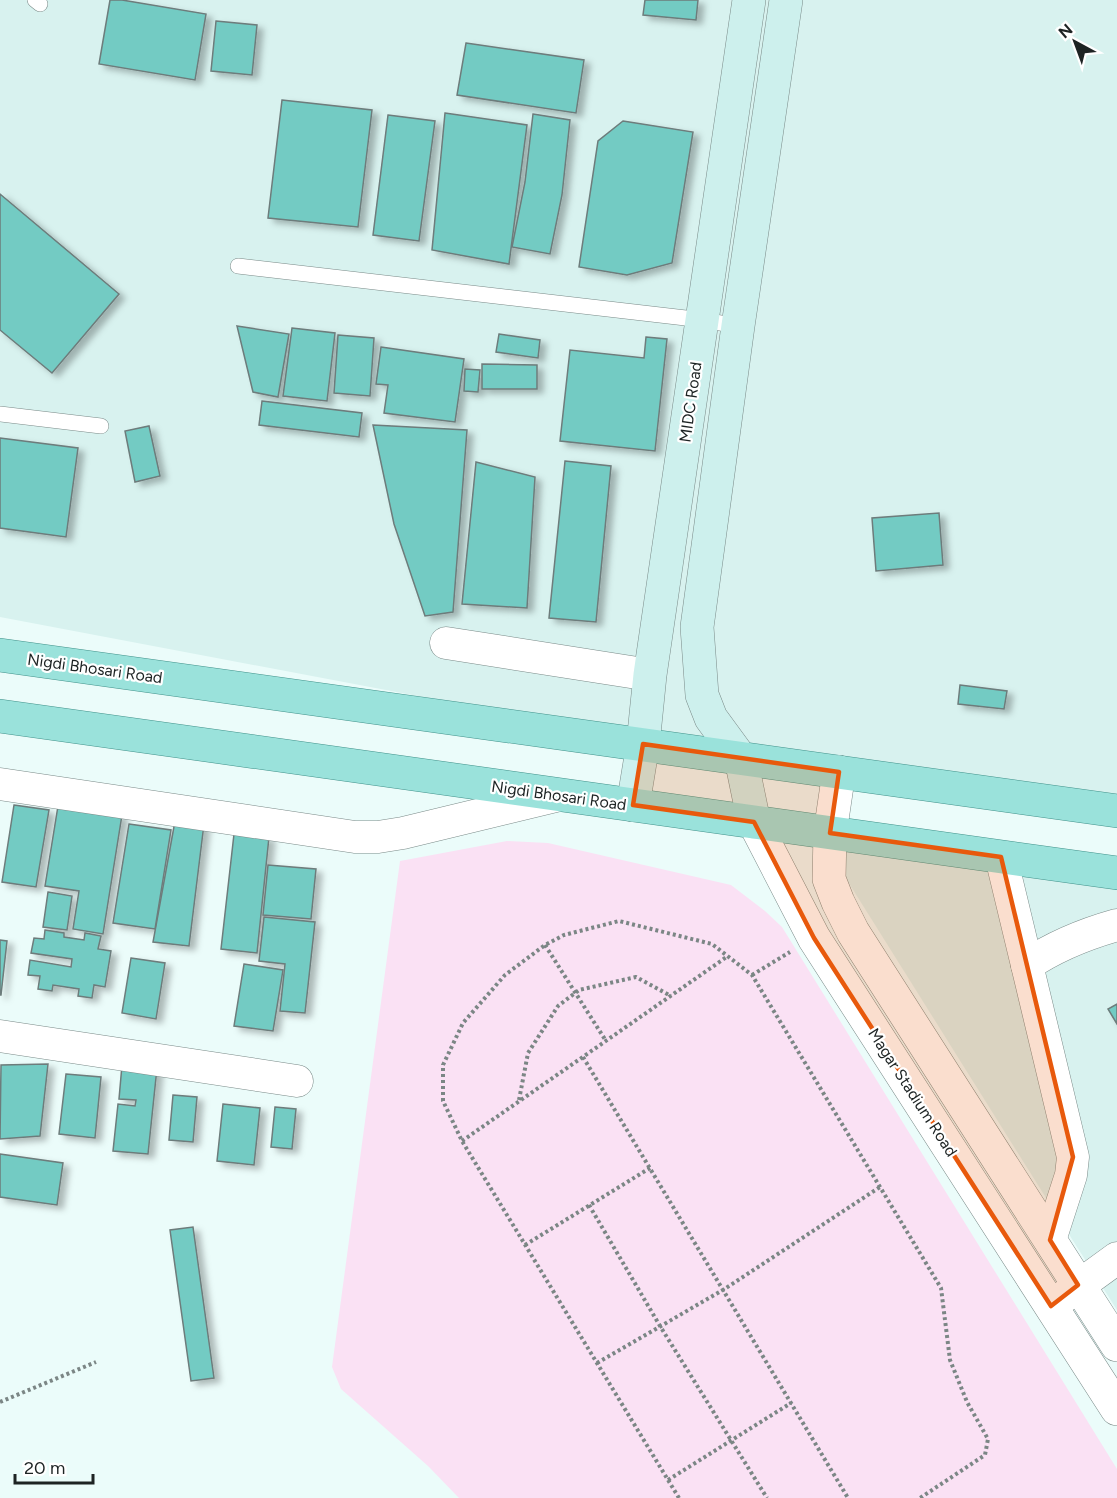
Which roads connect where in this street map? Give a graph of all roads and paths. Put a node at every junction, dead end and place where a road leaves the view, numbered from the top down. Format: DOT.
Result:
graph roads {
  1 [pos="749,0"];
  2 [pos="786,0"];
  3 [pos="238,266"];
  4 [pos="703,320"];
  5 [pos="738,326"];
  6 [pos="0,414"];
  7 [pos="101,426"];
  8 [pos="446,643"];
  9 [pos="0,655"];
  10 [pos="650,675"];
  11 [pos="0,716"];
  12 [pos="643,744"];
  13 [pos="741,759"];
  14 [pos="839,772"];
  15 [pos="0,784"];
  16 [pos="561,795"];
  17 [pos="633,805"];
  18 [pos="1117,811"];
  19 [pos="754,822"];
  20 [pos="830,833"];
  21 [pos="1000,857"];
  22 [pos="1117,873"];
  23 [pos="1117,925"];
  24 [pos="814,938"];
  25 [pos="545,945"];
  26 [pos="728,956"];
  27 [pos="1027,965"];
  28 [pos="752,975"];
  29 [pos="574,993"];
  30 [pos="671,996"];
  31 [pos="0,1036"];
  32 [pos="606,1041"];
  33 [pos="583,1057"];
  34 [pos="297,1081"];
  35 [pos="519,1101"];
  36 [pos="462,1141"];
  37 [pos="650,1168"];
  38 [pos="880,1186"];
  39 [pos="589,1205"];
  40 [pos="1050,1240"];
  41 [pos="525,1245"];
  42 [pos="1117,1258"];
  43 [pos="1078,1285"];
  44 [pos="723,1290"];
  45 [pos="1051,1306"];
  46 [pos="660,1326"];
  47 [pos="1117,1345"];
  48 [pos="96,1362"];
  49 [pos="597,1363"];
  50 [pos="0,1402"];
  51 [pos="791,1403"];
  52 [pos="1117,1409"];
  53 [pos="733,1440"];
  54 [pos="668,1480"];
  55 [pos="679,1498"];
  56 [pos="767,1498"];
  57 [pos="848,1498"];
  58 [pos="920,1498"];
  1 -- 4 [label="main road, MIDC Road"];
  2 -- 5 [label="main road"];
  3 -- 4 [label="lane"];
  4 -- 5 [label="lane"];
  4 -- 10 [label="main road, MIDC Road"];
  5 -- 13 [label="main road"];
  6 -- 7 [label="lane"];
  8 -- 10 [label="street"];
  9 -- 12 [label="main road, Nigdi Bhosari Road"];
  10 -- 12 [label="main road, MIDC Road"];
  11 -- 16 [label="main road, Nigdi Bhosari Road"];
  12 -- 13 [label="main road, Nigdi Bhosari Road"];
  12 -- 17 [label="main road, MIDC Road"];
  13 -- 14 [label="main road, Nigdi Bhosari Road"];
  13 -- 19 [label="main road, Magar Stadium Road"];
  14 -- 18 [label="main road, Nigdi Bhosari Road"];
  14 -- 20 [label="street"];
  15 -- 16 [label="street"];
  16 -- 17 [label="main road, Nigdi Bhosari Road"];
  17 -- 19 [label="main road, Nigdi Bhosari Road"];
  19 -- 20 [label="main road, Nigdi Bhosari Road"];
  19 -- 24 [label="street, Magar Stadium Road"];
  20 -- 21 [label="main road, Nigdi Bhosari Road"];
  20 -- 40 [label="street"];
  21 -- 22 [label="main road, Nigdi Bhosari Road"];
  21 -- 27 [label="street"];
  23 -- 27 [label="street"];
  24 -- 28 [label="path"];
  24 -- 45 [label="street, Magar Stadium Road"];
  25 -- 26 [label="path"];
  25 -- 29 [label="path"];
  25 -- 36 [label="path"];
  26 -- 28 [label="path"];
  26 -- 30 [label="path"];
  27 -- 40 [label="street"];
  28 -- 38 [label="path"];
  29 -- 30 [label="path"];
  29 -- 32 [label="path"];
  29 -- 35 [label="path"];
  30 -- 32 [label="path"];
  31 -- 34 [label="street"];
  32 -- 33 [label="path"];
  33 -- 35 [label="path"];
  33 -- 37 [label="path"];
  35 -- 36 [label="path"];
  36 -- 41 [label="path"];
  37 -- 39 [label="path"];
  37 -- 44 [label="path"];
  38 -- 44 [label="path"];
  38 -- 58 [label="path"];
  39 -- 41 [label="path"];
  39 -- 46 [label="path"];
  40 -- 43 [label="street"];
  41 -- 49 [label="path"];
  42 -- 43 [label="street"];
  43 -- 45 [label="street"];
  43 -- 47 [label="street"];
  44 -- 46 [label="path"];
  44 -- 51 [label="path"];
  45 -- 52 [label="street, Magar Stadium Road"];
  46 -- 49 [label="path"];
  46 -- 53 [label="path"];
  48 -- 50 [label="path"];
  49 -- 54 [label="path"];
  51 -- 53 [label="path"];
  51 -- 57 [label="path"];
  53 -- 54 [label="path"];
  53 -- 56 [label="path"];
  54 -- 55 [label="path"];
}
